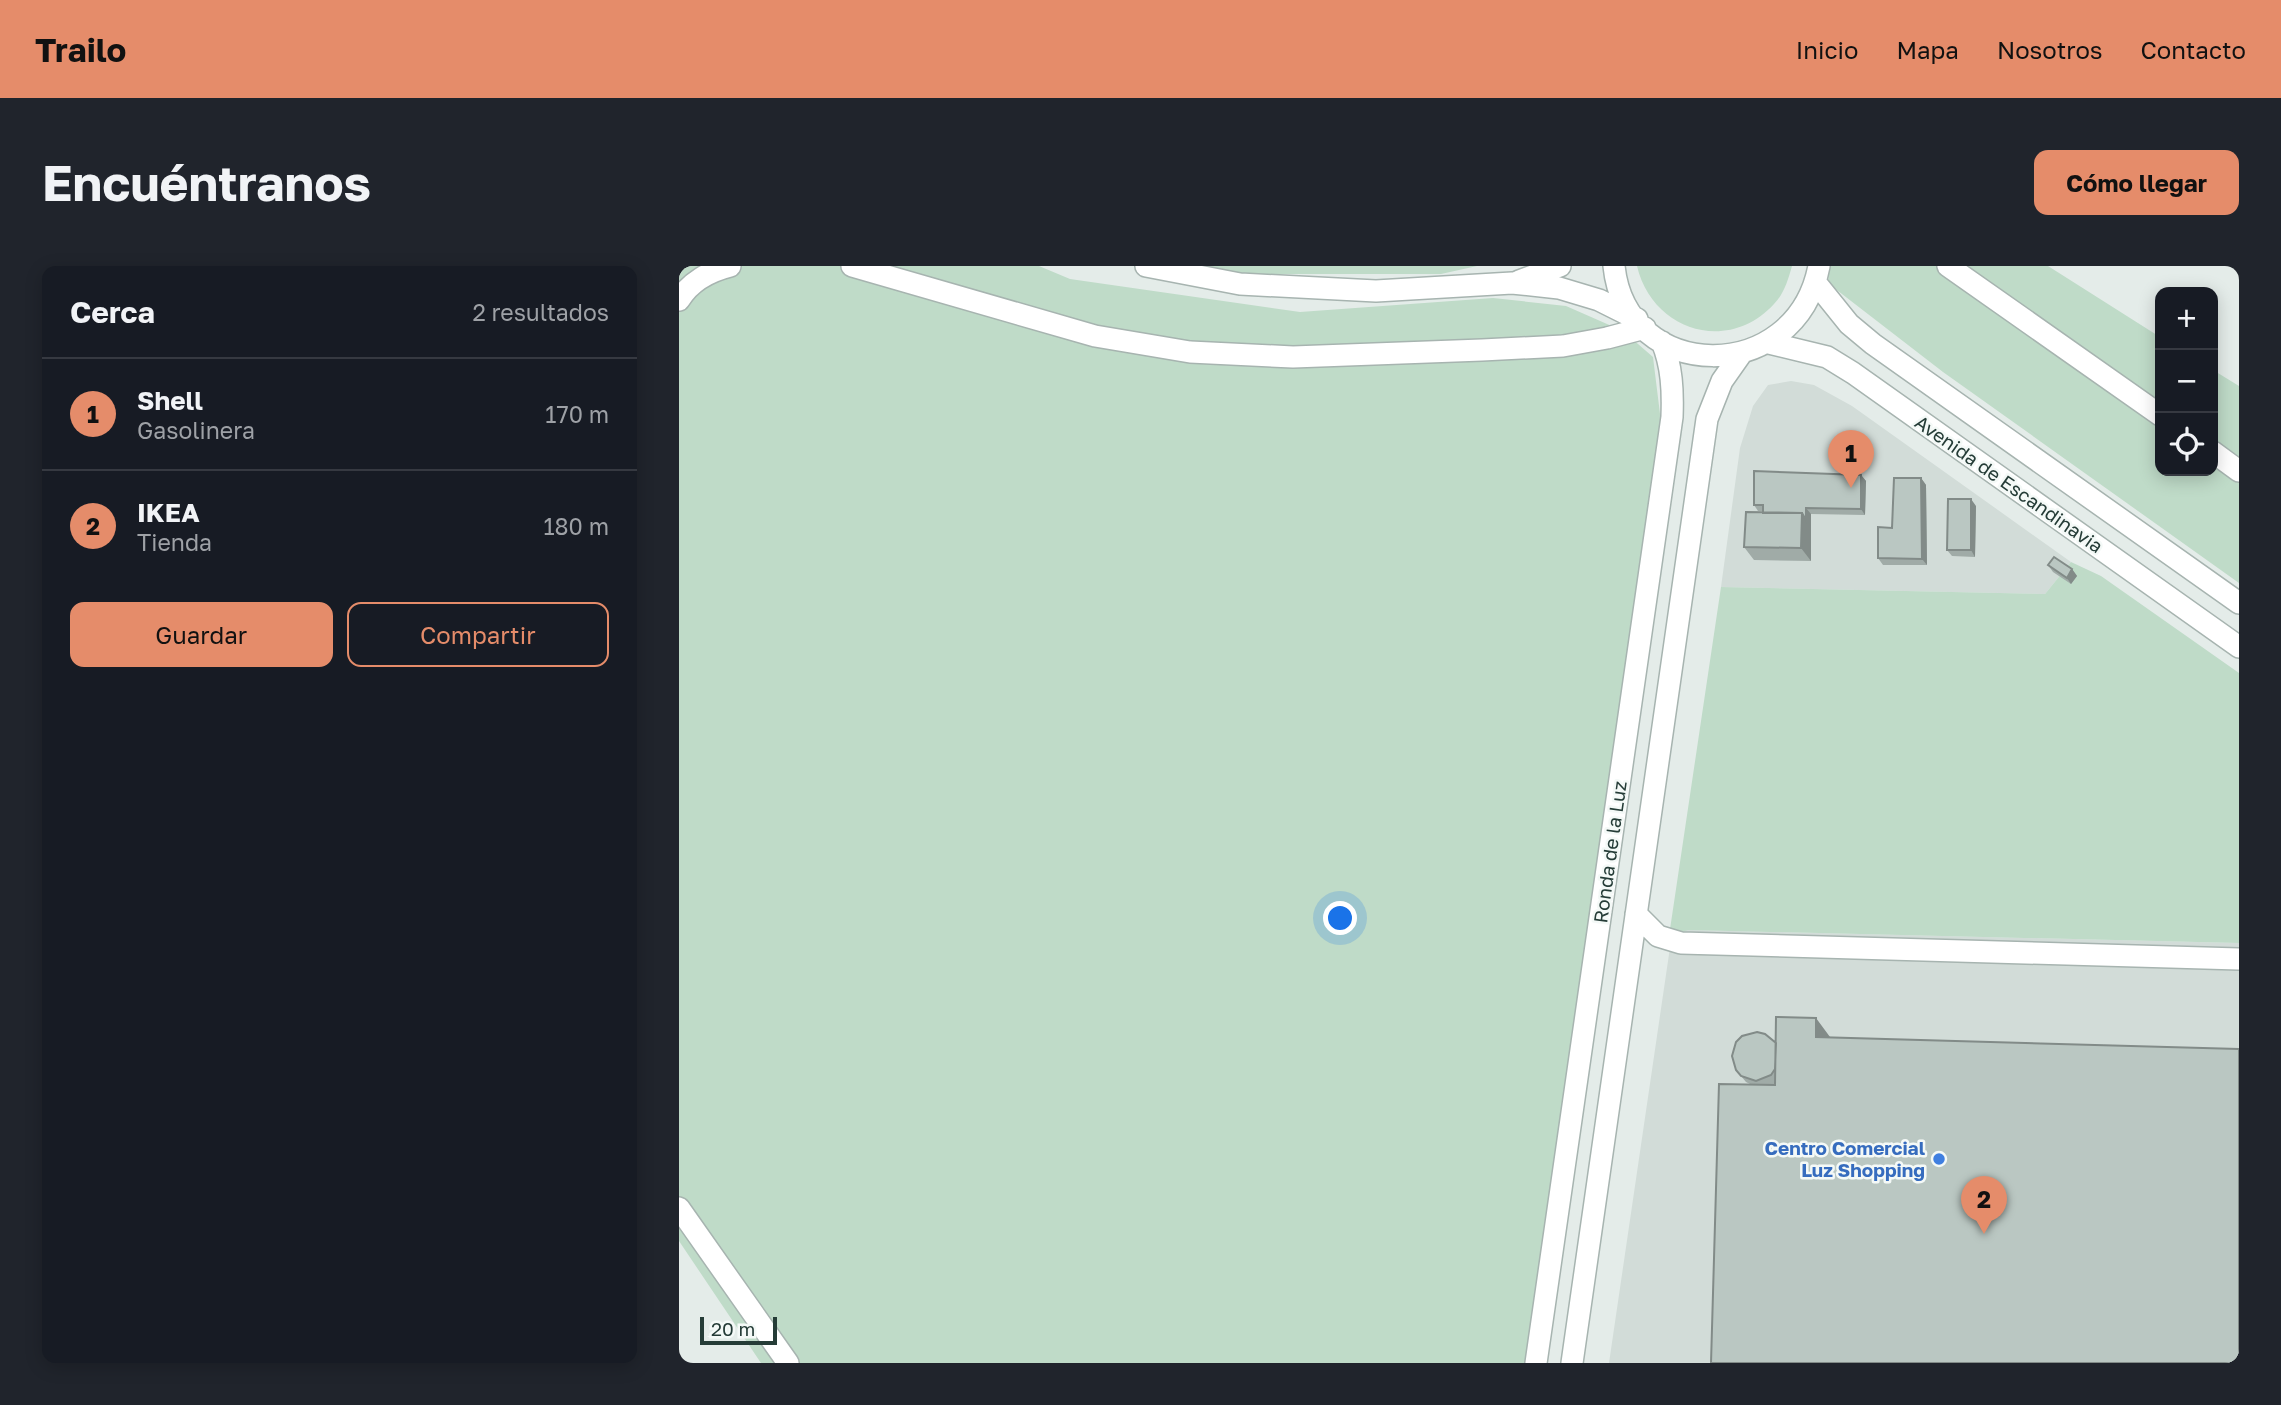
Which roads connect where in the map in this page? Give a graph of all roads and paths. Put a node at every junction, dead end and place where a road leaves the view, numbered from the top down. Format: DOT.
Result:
graph roads {
  1 [pos="730,266"];
  2 [pos="852,266"];
  3 [pos="1146,266"];
  4 [pos="1560,266"];
  5 [pos="1614,266"];
  6 [pos="1948,266"];
  7 [pos="1819,270"];
  8 [pos="1512,283"];
  9 [pos="679,300"];
  10 [pos="1641,323"];
  11 [pos="1662,342"];
  12 [pos="1769,342"];
  13 [pos="1741,354"];
  14 [pos="2157,413"];
  15 [pos="2218,456"];
  16 [pos="2239,471"];
  17 [pos="2239,603"];
  18 [pos="2239,647"];
  19 [pos="1636,914"];
  20 [pos="2239,959"];
  21 [pos="679,1208"];
  22 [pos="788,1363"];
  23 [pos="1536,1363"];
  24 [pos="1572,1363"];
  1 -- 9 [label="street"];
  2 -- 10 [label="street"];
  3 -- 8 [label="street"];
  4 -- 8 [label="street"];
  5 -- 10 [label="street"];
  6 -- 14 [label="street"];
  7 -- 12 [label="street"];
  7 -- 17 [label="street, Avenida de Escandinavia"];
  8 -- 10 [label="street"];
  10 -- 11 [label="street"];
  11 -- 13 [label="street"];
  11 -- 23 [label="street, Ronda de la Luz"];
  12 -- 13 [label="street"];
  12 -- 18 [label="street, Avenida de Escandinavia"];
  13 -- 19 [label="street, Ronda de la Luz"];
  15 -- 16 [label="street"];
  19 -- 20 [label="street"];
  19 -- 24 [label="street, Ronda de la Luz"];
  21 -- 22 [label="street"];
}
